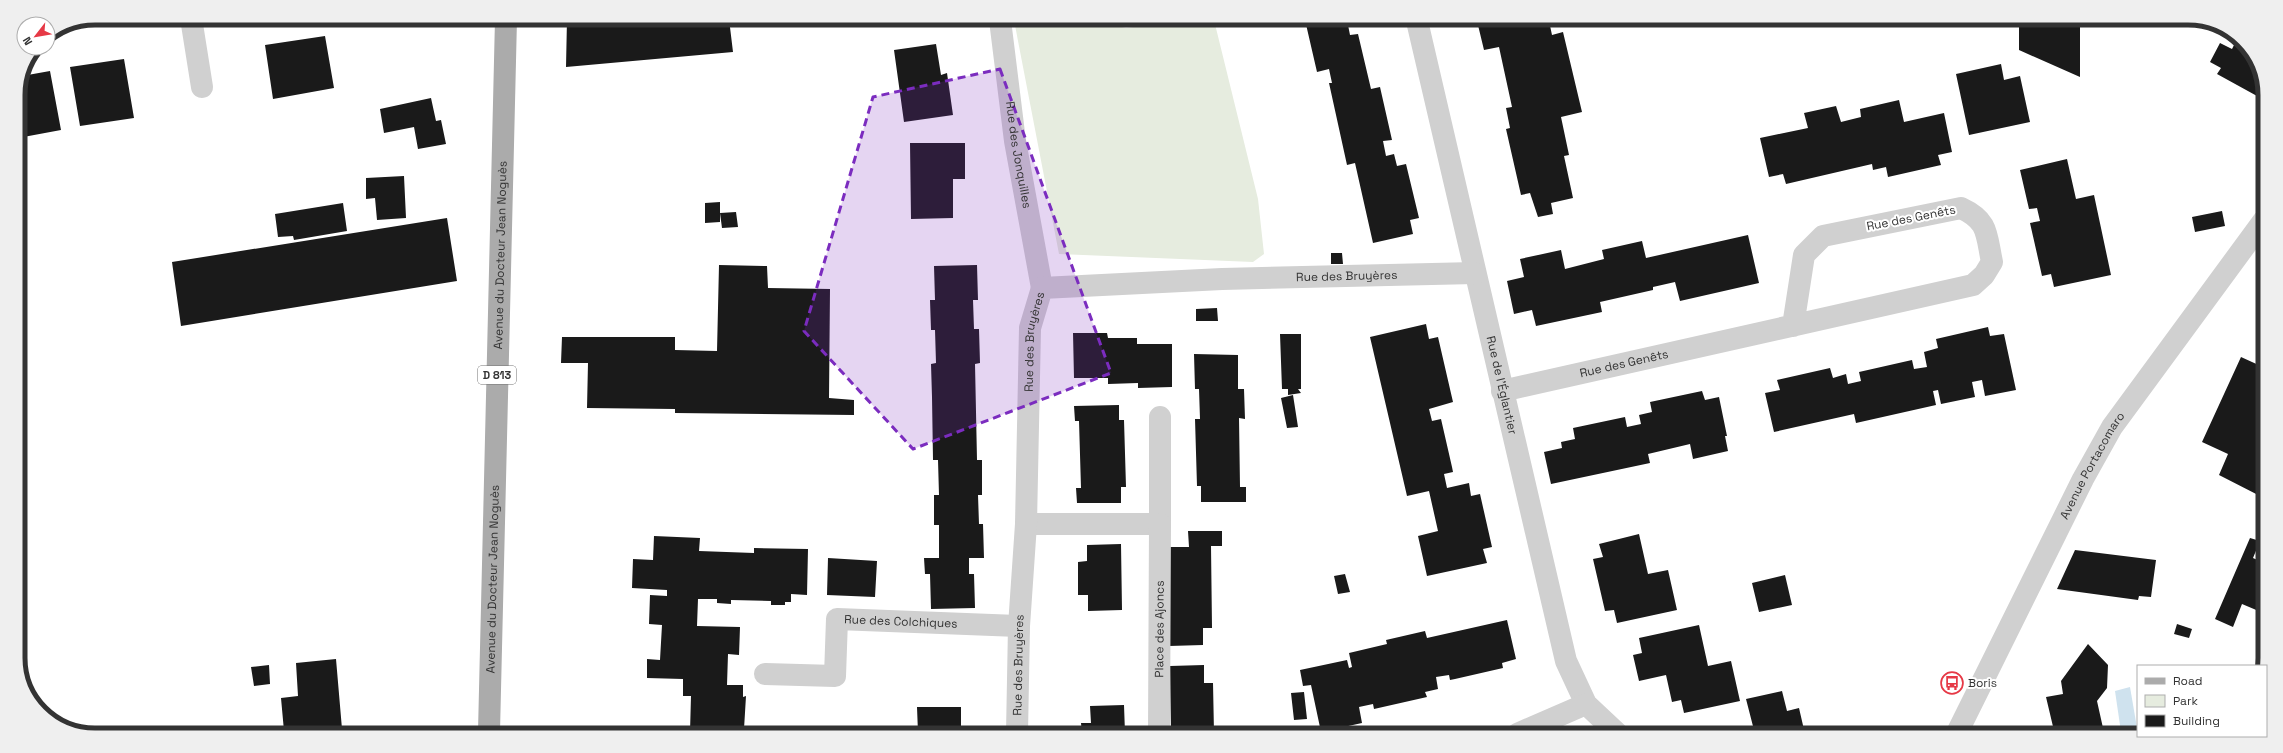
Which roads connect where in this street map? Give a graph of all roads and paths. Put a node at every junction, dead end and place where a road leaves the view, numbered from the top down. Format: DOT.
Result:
graph roads {
  1 [pos="192,25"];
  2 [pos="506,25"];
  3 [pos="1001,25"];
  4 [pos="1419,25"];
  5 [pos="202,87"];
  6 [pos="2258,228"];
  7 [pos="1475,273"];
  8 [pos="1042,288"];
  9 [pos="1793,326"];
  10 [pos="1502,391"];
  11 [pos="1160,417"];
  12 [pos="1026,524"];
  13 [pos="1160,524"];
  14 [pos="1019,626"];
  15 [pos="766,674"];
  16 [pos="1586,704"];
  17 [pos="489,728"];
  18 [pos="1017,728"];
  19 [pos="1159,728"];
  20 [pos="1531,728"];
  21 [pos="1612,728"];
  22 [pos="1959,728"];
  1 -- 5 [label="street"];
  2 -- 17 [label="main road, Avenue du Docteur Jean Noguès / D 813"];
  3 -- 8 [label="street, Rue des Jonquilles"];
  4 -- 7 [label="street, Rue de l'Églantier"];
  6 -- 22 [label="street, Avenue Portacomaro"];
  7 -- 8 [label="street, Rue des Bruyères"];
  7 -- 10 [label="street, Rue de l'Églantier"];
  8 -- 12 [label="street, Rue des Bruyères"];
  9 -- 9 [label="street, Rue des Genêts"];
  9 -- 10 [label="street, Rue des Genêts"];
  10 -- 16 [label="street, Rue de l'Églantier"];
  11 -- 13 [label="street, Place des Ajoncs"];
  12 -- 13 [label="street"];
  12 -- 14 [label="street, Rue des Bruyères"];
  13 -- 19 [label="street, Place des Ajoncs"];
  14 -- 15 [label="street, Rue des Colchiques"];
  14 -- 18 [label="street, Rue des Bruyères"];
  16 -- 20 [label="street"];
  16 -- 21 [label="street, Rue de l'Églantier"];
}
